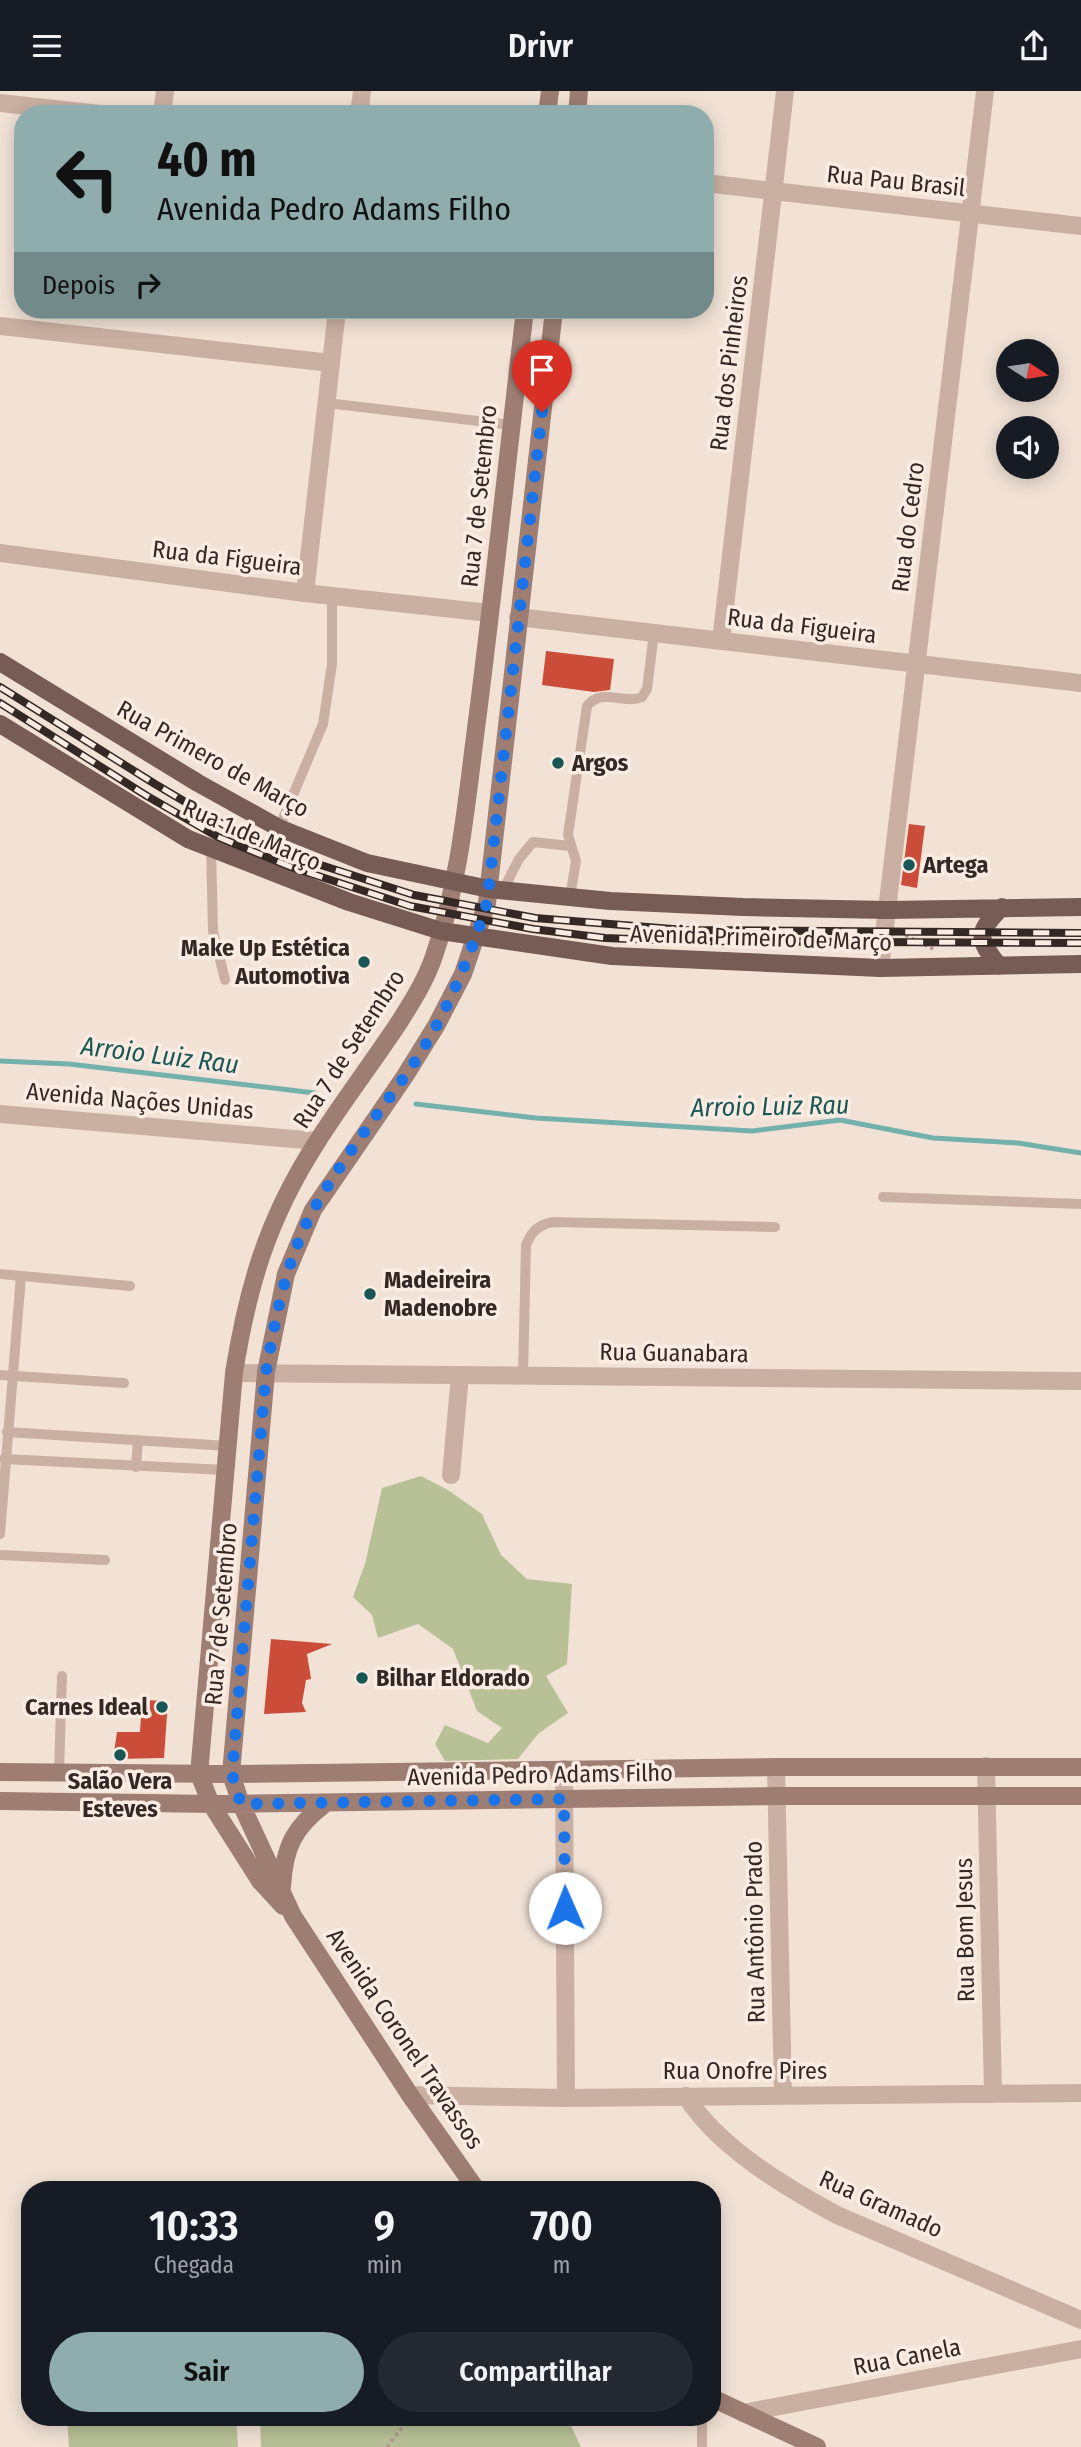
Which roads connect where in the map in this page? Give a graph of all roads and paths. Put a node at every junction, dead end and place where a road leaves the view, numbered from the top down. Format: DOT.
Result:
graph roads {
  1 [pos="785,91"];
  2 [pos="985,91"];
  3 [pos="0,103"];
  4 [pos="18,105"];
  5 [pos="714,184"];
  6 [pos="774,191"];
  7 [pos="970,213"];
  8 [pos="1081,226"];
  9 [pos="336,319"];
  10 [pos="524,319"];
  11 [pos="553,319"];
  12 [pos="0,326"];
  13 [pos="331,363"];
  14 [pos="327,403"];
  15 [pos="512,425"];
  16 [pos="0,553"];
  17 [pos="305,593"];
  18 [pos="332,596"];
  19 [pos="490,613"];
  20 [pos="518,617"];
  21 [pos="654,633"];
  22 [pos="721,641"];
  23 [pos="0,662"];
  24 [pos="916,664"];
  25 [pos="1081,683"];
  26 [pos="0,724"];
  27 [pos="279,828"];
  28 [pos="570,846"];
  29 [pos="211,848"];
  30 [pos="455,882"];
  31 [pos="496,890"];
  32 [pos="570,897"];
  33 [pos="1002,907"];
  34 [pos="1081,907"];
  35 [pos="887,910"];
  36 [pos="441,932"];
  37 [pos="477,937"];
  38 [pos="1081,964"];
  39 [pos="999,966"];
  40 [pos="880,968"];
  41 [pos="225,980"];
  42 [pos="0,1114"];
  43 [pos="317,1141"];
  44 [pos="883,1197"];
  45 [pos="1081,1205"];
  46 [pos="775,1227"];
  47 [pos="0,1275"];
  48 [pos="21,1276"];
  49 [pos="130,1286"];
  50 [pos="266,1372"];
  51 [pos="234,1373"];
  52 [pos="0,1375"];
  53 [pos="460,1375"];
  54 [pos="12,1376"];
  55 [pos="523,1376"];
  56 [pos="1081,1381"];
  57 [pos="124,1383"];
  58 [pos="7,1432"];
  59 [pos="138,1440"];
  60 [pos="228,1446"];
  61 [pos="4,1459"];
  62 [pos="136,1467"];
  63 [pos="225,1470"];
  64 [pos="451,1475"];
  65 [pos="1,1514"];
  66 [pos="0,1534"];
  67 [pos="0,1555"];
  68 [pos="105,1560"];
  69 [pos="62,1676"];
  70 [pos="986,1766"];
  71 [pos="776,1767"];
  72 [pos="1081,1767"];
  73 [pos="564,1769"];
  74 [pos="0,1772"];
  75 [pos="59,1772"];
  76 [pos="199,1774"];
  77 [pos="232,1774"];
  78 [pos="986,1795"];
  79 [pos="1081,1795"];
  80 [pos="777,1796"];
  81 [pos="564,1799"];
  82 [pos="0,1801"];
  83 [pos="326,1803"];
  84 [pos="211,1804"];
  85 [pos="241,1804"];
  86 [pos="282,1891"];
  87 [pos="293,1916"];
  88 [pos="1081,2093"];
  89 [pos="993,2094"];
  90 [pos="410,2095"];
  91 [pos="686,2096"];
  92 [pos="783,2096"];
  93 [pos="566,2098"];
  94 [pos="470,2181"];
  95 [pos="1081,2320"];
  96 [pos="1081,2349"];
  97 [pos="721,2402"];
  98 [pos="743,2413"];
  99 [pos="403,2426"];
  100 [pos="702,2426"];
  101 [pos="387,2447"];
  102 [pos="702,2447"];
  103 [pos="817,2447"];
  1 -- 6 [label="street, Rua dos Pinheiros"];
  2 -- 7 [label="street, Rua do Cedro"];
  3 -- 4 [label="street"];
  5 -- 6 [label="street, Rua Pau Brasil"];
  6 -- 7 [label="street, Rua Pau Brasil"];
  6 -- 22 [label="street, Rua dos Pinheiros"];
  7 -- 8 [label="street, Rua Pau Brasil"];
  7 -- 24 [label="street, Rua do Cedro"];
  9 -- 13 [label="street"];
  10 -- 15 [label="main road, Rua 7 de Setembro"];
  11 -- 20 [label="main road, Rua 7 de Setembro"];
  12 -- 13 [label="street"];
  13 -- 14 [label="street"];
  14 -- 15 [label="lane"];
  14 -- 17 [label="street"];
  15 -- 19 [label="main road, Rua 7 de Setembro"];
  16 -- 17 [label="street, Rua da Figueira"];
  17 -- 18 [label="street, Rua da Figueira"];
  18 -- 19 [label="street, Rua da Figueira"];
  18 -- 27 [label="lane"];
  19 -- 30 [label="main road, Rua 7 de Setembro"];
  20 -- 21 [label="street, Rua da Figueira"];
  20 -- 31 [label="main road, Rua 7 de Setembro"];
  21 -- 22 [label="street, Rua da Figueira"];
  21 -- 28 [label="lane"];
  22 -- 24 [label="street, Rua da Figueira"];
  23 -- 27 [label="main road, Rua Primero de Março"];
  24 -- 25 [label="street, Rua da Figueira"];
  24 -- 35 [label="street, Rua do Cedro"];
  26 -- 29 [label="main road, Rua 1 de Março"];
  27 -- 30 [label="main road, Rua Primero de Março"];
  28 -- 31 [label="lane"];
  28 -- 32 [label="lane"];
  29 -- 36 [label="main road, Rua 1 de Março"];
  29 -- 41 [label="lane"];
  30 -- 31 [label="main road, Avenida Primeiro de Março"];
  30 -- 36 [label="main road, Rua 7 de Setembro"];
  31 -- 32 [label="main road, Avenida Primeiro de Março"];
  31 -- 37 [label="main road, Rua 7 de Setembro"];
  32 -- 35 [label="main road, Avenida Primeiro de Março"];
  33 -- 34 [label="main road, Avenida Primeiro de Março"];
  33 -- 35 [label="main road, Avenida Primeiro de Março"];
  33 -- 39 [label="main road"];
  35 -- 40 [label="street, Rua do Cedro"];
  36 -- 37 [label="main road, Avenida Primeiro de Março"];
  36 -- 43 [label="main road, Rua 7 de Setembro"];
  37 -- 40 [label="main road, Avenida Primeiro de Março"];
  37 -- 50 [label="main road, Rua 7 de Setembro"];
  38 -- 39 [label="main road, Avenida Primeiro de Março"];
  39 -- 40 [label="main road, Avenida Primeiro de Março"];
  42 -- 43 [label="street, Avenida Nações Unidas"];
  43 -- 51 [label="main road, Rua 7 de Setembro"];
  44 -- 45 [label="lane"];
  46 -- 55 [label="lane"];
  47 -- 48 [label="lane"];
  48 -- 49 [label="lane"];
  48 -- 54 [label="lane"];
  50 -- 51 [label="street, Rua Guanabara"];
  50 -- 53 [label="street, Rua Guanabara"];
  50 -- 77 [label="main road, Rua 7 de Setembro"];
  51 -- 60 [label="main road, Rua 7 de Setembro"];
  52 -- 54 [label="lane"];
  53 -- 55 [label="street, Rua Guanabara"];
  53 -- 64 [label="street"];
  54 -- 57 [label="lane"];
  54 -- 58 [label="lane"];
  55 -- 56 [label="street, Rua Guanabara"];
  58 -- 59 [label="lane"];
  58 -- 61 [label="lane"];
  59 -- 60 [label="lane"];
  59 -- 62 [label="lane"];
  60 -- 63 [label="main road, Rua 7 de Setembro"];
  61 -- 62 [label="lane"];
  61 -- 65 [label="lane"];
  62 -- 63 [label="lane"];
  63 -- 76 [label="main road, Rua 7 de Setembro"];
  65 -- 66 [label="lane"];
  67 -- 68 [label="lane"];
  69 -- 75 [label="lane"];
  70 -- 71 [label="main road, Avenida Pedro Adams Filho"];
  70 -- 72 [label="main road, Avenida Pedro Adams Filho"];
  70 -- 78 [label="street, Rua Bom Jesus"];
  71 -- 73 [label="main road, Avenida Pedro Adams Filho"];
  71 -- 80 [label="street, Rua Antônio Prado"];
  73 -- 77 [label="main road, Avenida Pedro Adams Filho"];
  73 -- 81 [label="street"];
  74 -- 75 [label="main road, Avenida Pedro Adams Filho"];
  75 -- 76 [label="main road, Avenida Pedro Adams Filho"];
  76 -- 77 [label="main road, Avenida Pedro Adams Filho"];
  76 -- 84 [label="main road, Rua 7 de Setembro"];
  77 -- 85 [label="main road, Rua 7 de Setembro"];
  78 -- 79 [label="main road, Avenida Pedro Adams Filho"];
  78 -- 80 [label="main road, Avenida Pedro Adams Filho"];
  78 -- 89 [label="street, Rua Bom Jesus"];
  80 -- 81 [label="main road, Avenida Pedro Adams Filho"];
  80 -- 92 [label="street, Rua Antônio Prado"];
  81 -- 83 [label="main road, Avenida Pedro Adams Filho"];
  81 -- 93 [label="street"];
  82 -- 84 [label="main road, Avenida Pedro Adams Filho"];
  83 -- 85 [label="main road, Avenida Pedro Adams Filho"];
  83 -- 86 [label="main road"];
  84 -- 85 [label="main road, Avenida Pedro Adams Filho"];
  84 -- 87 [label="main road, Avenida Coronel Travassos"];
  85 -- 86 [label="main road, Avenida Coronel Travassos"];
  86 -- 87 [label="main road, Avenida Coronel Travassos"];
  87 -- 90 [label="main road, Avenida Coronel Travassos"];
  88 -- 89 [label="street, Rua Onofre Pires"];
  89 -- 92 [label="street, Rua Onofre Pires"];
  90 -- 93 [label="street, Rua Onofre Pires"];
  90 -- 94 [label="main road, Avenida Coronel Travassos"];
  91 -- 92 [label="street, Rua Onofre Pires"];
  91 -- 93 [label="street, Rua Onofre Pires"];
  91 -- 95 [label="street, Rua Gramado"];
  96 -- 98 [label="street, Rua Canela"];
  97 -- 98 [label="main road"];
  98 -- 103 [label="main road"];
  99 -- 101 [label="path"];
  100 -- 102 [label="lane"];
}
